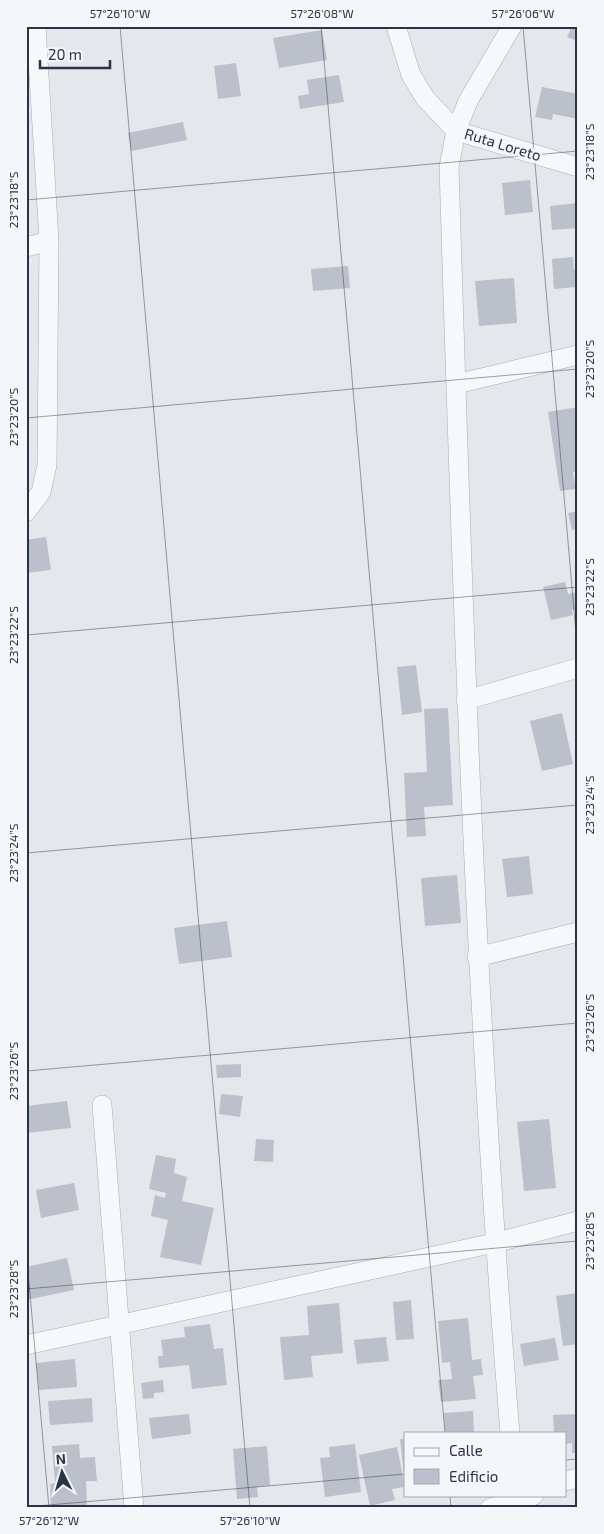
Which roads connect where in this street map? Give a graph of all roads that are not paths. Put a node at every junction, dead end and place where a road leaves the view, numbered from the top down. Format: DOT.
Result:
graph roads {
  1 [pos="36,26"];
  2 [pos="396,26"];
  3 [pos="512,26"];
  4 [pos="456,130"];
  5 [pos="578,166"];
  6 [pos="49,241"];
  7 [pos="26,247"];
  8 [pos="578,355"];
  9 [pos="456,384"];
  10 [pos="26,512"];
  11 [pos="578,668"];
  12 [pos="466,700"];
  13 [pos="578,932"];
  14 [pos="477,957"];
  15 [pos="102,1105"];
  16 [pos="578,1221"];
  17 [pos="494,1243"];
  18 [pos="119,1325"];
  19 [pos="26,1345"];
  20 [pos="510,1432"];
  21 [pos="528,1500"];
  22 [pos="134,1508"];
  23 [pos="490,1508"];
  1 -- 6 [label="street"];
  2 -- 4 [label="street"];
  3 -- 4 [label="street"];
  4 -- 5 [label="street, Ruta Loreto"];
  4 -- 9 [label="street"];
  6 -- 7 [label="street"];
  6 -- 10 [label="street"];
  8 -- 9 [label="street"];
  9 -- 12 [label="street"];
  11 -- 12 [label="street"];
  12 -- 14 [label="street"];
  13 -- 14 [label="street"];
  14 -- 17 [label="street"];
  15 -- 18 [label="street"];
  16 -- 17 [label="street"];
  17 -- 18 [label="street"];
  17 -- 20 [label="street"];
  18 -- 19 [label="street"];
  18 -- 22 [label="street"];
  21 -- 23 [label="street"];
}
